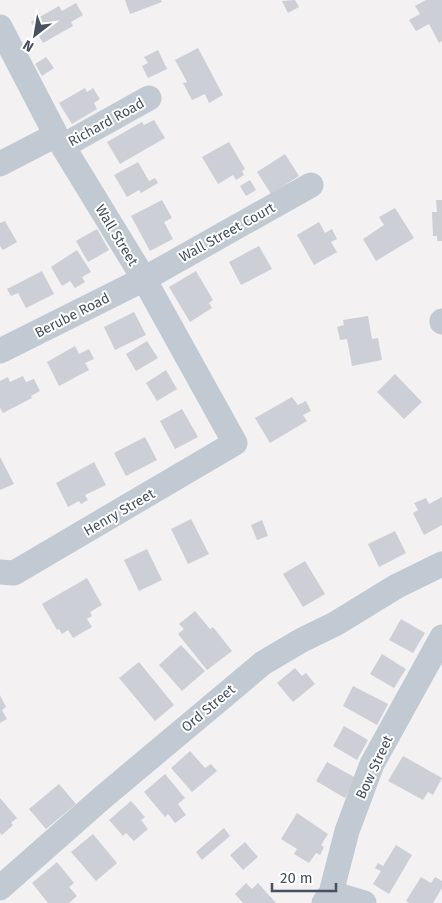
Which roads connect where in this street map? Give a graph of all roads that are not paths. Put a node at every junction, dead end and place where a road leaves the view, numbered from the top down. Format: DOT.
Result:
graph roads {
  1 [pos="0,27"];
  2 [pos="149,98"];
  3 [pos="59,140"];
  4 [pos="0,164"];
  5 [pos="311,185"];
  6 [pos="144,278"];
  7 [pos="0,351"];
  8 [pos="235,444"];
  9 [pos="442,564"];
  10 [pos="0,572"];
  11 [pos="442,637"];
  12 [pos="0,888"];
  13 [pos="327,898"];
  14 [pos="364,903"];
  1 -- 3 [label="street, Wall Street"];
  2 -- 3 [label="street, Richard Road"];
  3 -- 4 [label="street, Richard Road"];
  3 -- 6 [label="street, Wall Street"];
  5 -- 6 [label="street, Wall Street Court"];
  6 -- 7 [label="street, Berube Road"];
  6 -- 8 [label="street, Wall Street"];
  8 -- 10 [label="street, Henry Street"];
  9 -- 12 [label="street, Ord Street"];
  11 -- 13 [label="street, Bow Street"];
  13 -- 14 [label="street"];
}
